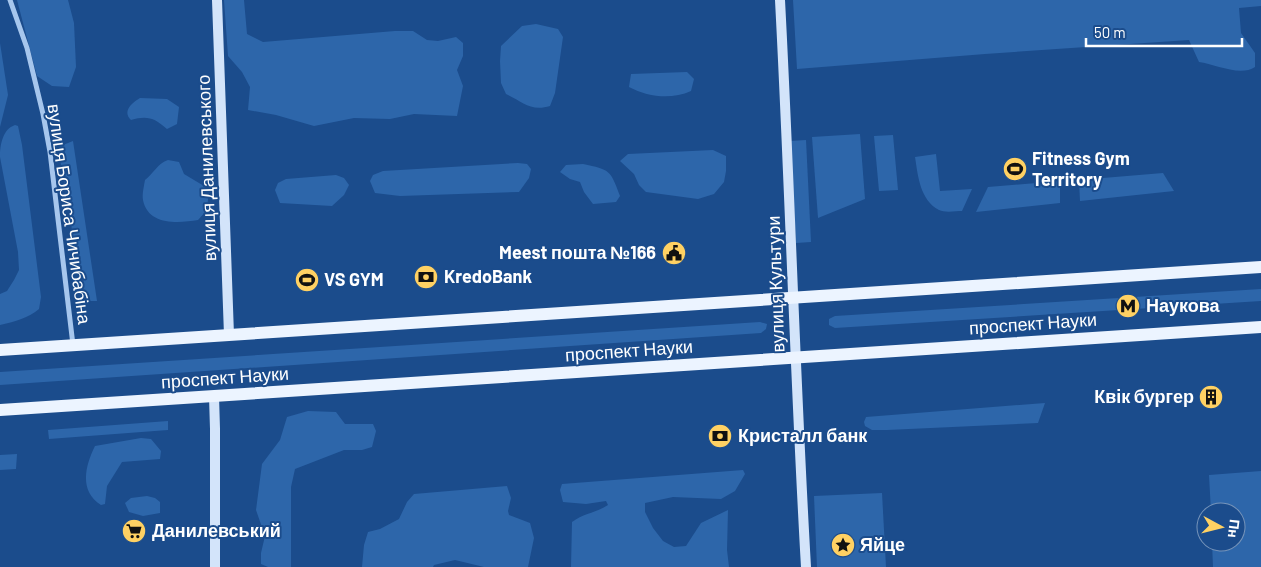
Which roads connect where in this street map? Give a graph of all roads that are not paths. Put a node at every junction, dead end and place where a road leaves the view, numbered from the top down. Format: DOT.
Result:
graph roads {
  1 [pos="10,0"];
  2 [pos="217,0"];
  3 [pos="780,0"];
  4 [pos="1261,267"];
  5 [pos="794,298"];
  6 [pos="1261,327"];
  7 [pos="230,335"];
  8 [pos="73,345"];
  9 [pos="0,350"];
  10 [pos="796,358"];
  11 [pos="214,396"];
  12 [pos="0,410"];
  13 [pos="215,567"];
  14 [pos="806,567"];
  1 -- 8 [label="street, вулиця Бориса Чичибабіна"];
  2 -- 7 [label="street, вулиця Данилевського"];
  3 -- 5 [label="street, вулиця Культури"];
  4 -- 5 [label="main road"];
  5 -- 7 [label="main road"];
  5 -- 10 [label="street, вулиця Культури"];
  6 -- 10 [label="main road, проспект Науки"];
  7 -- 8 [label="main road"];
  8 -- 9 [label="main road"];
  10 -- 11 [label="main road, проспект Науки"];
  10 -- 14 [label="street, вулиця Культури"];
  11 -- 12 [label="main road, проспект Науки"];
  11 -- 13 [label="street"];
}
